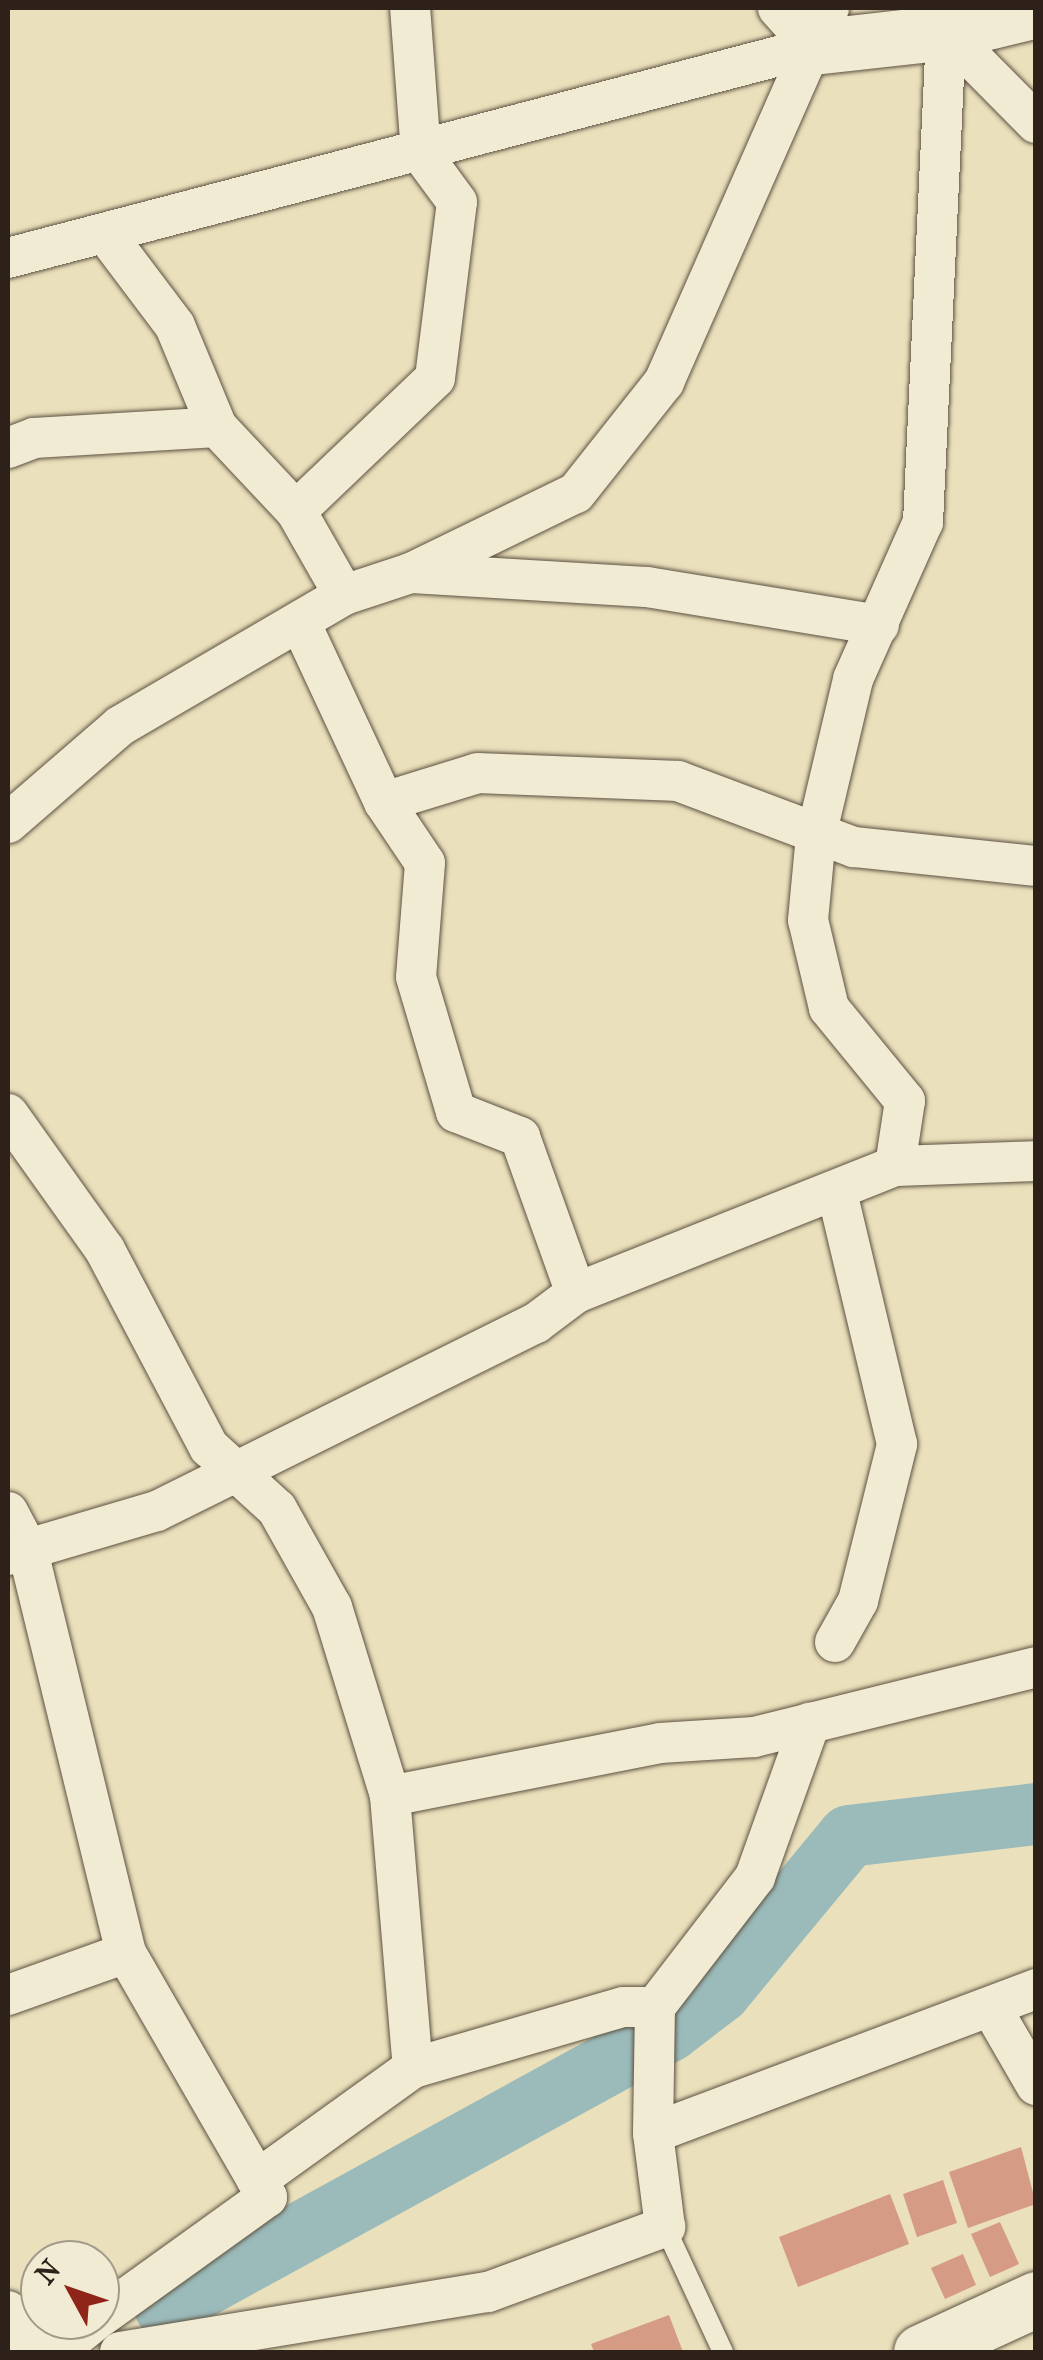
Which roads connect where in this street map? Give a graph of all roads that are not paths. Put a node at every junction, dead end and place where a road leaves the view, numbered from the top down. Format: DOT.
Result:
graph roads {
  1 [pos="410,8"];
  2 [pos="1036,10"];
  3 [pos="806,21"];
  4 [pos="946,32"];
  5 [pos="1036,123"];
  6 [pos="421,153"];
  7 [pos="105,234"];
  8 [pos="8,258"];
  9 [pos="217,427"];
  10 [pos="8,448"];
  11 [pos="296,511"];
  12 [pos="412,573"];
  13 [pos="344,594"];
  14 [pos="300,622"];
  15 [pos="879,624"];
  16 [pos="384,802"];
  17 [pos="8,823"];
  18 [pos="816,836"];
  19 [pos="1036,866"];
  20 [pos="8,1114"];
  21 [pos="1036,1161"];
  22 [pos="895,1166"];
  23 [pos="837,1193"];
  24 [pos="576,1293"];
  25 [pos="236,1470"];
  26 [pos="14,1538"];
  27 [pos="835,1642"];
  28 [pos="1036,1667"];
  29 [pos="810,1723"];
  30 [pos="390,1796"];
  31 [pos="126,1953"];
  32 [pos="1036,1989"];
  33 [pos="8,1995"];
  34 [pos="655,2007"];
  35 [pos="992,2009"];
  36 [pos="412,2068"];
  37 [pos="1036,2085"];
  38 [pos="653,2133"];
  39 [pos="256,2180"];
  40 [pos="665,2227"];
  41 [pos="1036,2299"];
  42 [pos="120,2302"];
  43 [pos="8,2311"];
  44 [pos="34,2352"];
  45 [pos="120,2352"];
  46 [pos="723,2352"];
  47 [pos="921,2352"];
  1 -- 6 [label="street"];
  2 -- 4 [label="street"];
  3 -- 4 [label="street"];
  3 -- 6 [label="street"];
  3 -- 12 [label="street"];
  4 -- 5 [label="street"];
  4 -- 15 [label="street"];
  6 -- 7 [label="street"];
  6 -- 11 [label="street"];
  7 -- 8 [label="street"];
  7 -- 9 [label="street"];
  9 -- 10 [label="street"];
  9 -- 11 [label="street"];
  11 -- 13 [label="street"];
  12 -- 13 [label="street"];
  12 -- 15 [label="street"];
  13 -- 14 [label="street"];
  14 -- 16 [label="street"];
  14 -- 17 [label="street"];
  15 -- 18 [label="street"];
  16 -- 18 [label="street"];
  16 -- 24 [label="street"];
  18 -- 19 [label="street"];
  18 -- 22 [label="street"];
  20 -- 25 [label="street"];
  21 -- 22 [label="street"];
  22 -- 23 [label="street"];
  23 -- 24 [label="street"];
  23 -- 27 [label="street"];
  24 -- 25 [label="street"];
  25 -- 26 [label="street"];
  25 -- 30 [label="street"];
  26 -- 31 [label="street"];
  28 -- 29 [label="street"];
  29 -- 30 [label="street"];
  29 -- 34 [label="street"];
  30 -- 36 [label="street"];
  31 -- 33 [label="street"];
  31 -- 39 [label="street"];
  32 -- 35 [label="street"];
  34 -- 36 [label="street"];
  34 -- 38 [label="street"];
  35 -- 37 [label="street"];
  35 -- 38 [label="street"];
  36 -- 39 [label="street"];
  38 -- 40 [label="street"];
  39 -- 42 [label="street"];
  40 -- 45 [label="street"];
  40 -- 46 [label="lane"];
  41 -- 47 [label="street"];
  43 -- 44 [label="street"];
}
